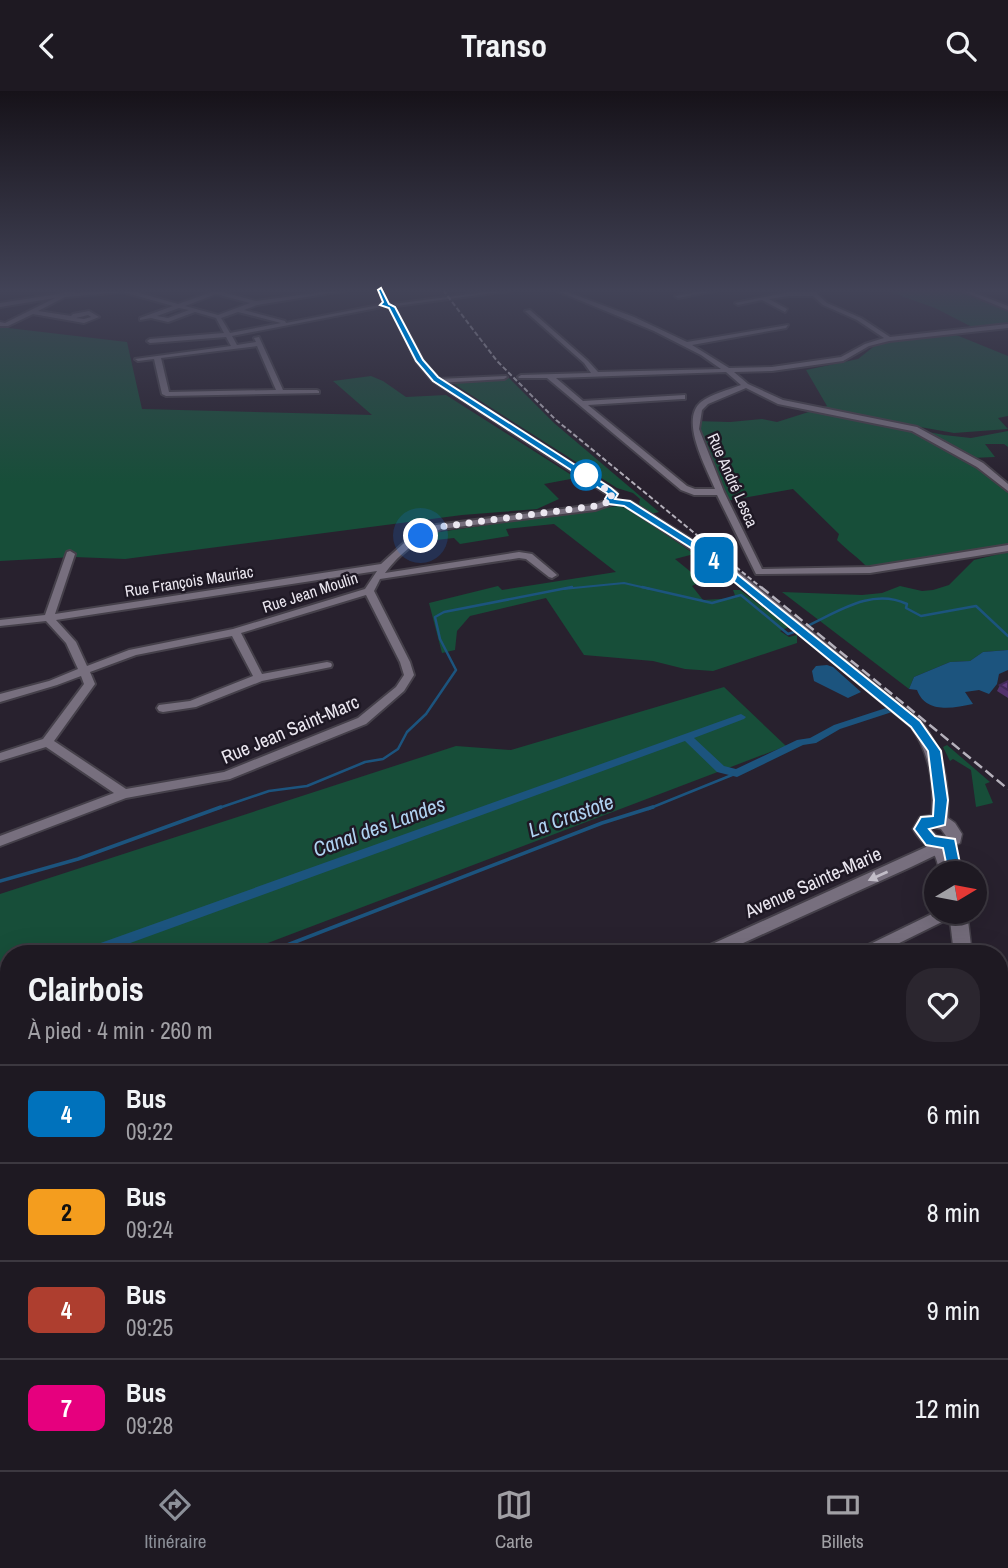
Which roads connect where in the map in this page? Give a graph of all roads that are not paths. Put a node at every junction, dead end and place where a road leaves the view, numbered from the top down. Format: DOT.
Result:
graph roads {
  1 [pos="178,354"];
  2 [pos="263,354"];
  3 [pos="416,354"];
  4 [pos="577,354"];
  5 [pos="704,354"];
  6 [pos="851,354"];
  7 [pos="157,357"];
  8 [pos="138,359"];
  9 [pos="729,369"];
  10 [pos="594,373"];
  11 [pos="549,376"];
  12 [pos="504,377"];
  13 [pos="522,377"];
  14 [pos="438,381"];
  15 [pos="746,385"];
  16 [pos="279,392"];
  17 [pos="317,392"];
  18 [pos="166,394"];
  19 [pos="682,397"];
  20 [pos="582,403"];
  21 [pos="1008,488"];
  22 [pos="720,492"];
  23 [pos="612,498"];
  24 [pos="1008,548"];
  25 [pos="70,554"];
  26 [pos="382,567"];
  27 [pos="552,575"];
  28 [pos="376,577"];
  29 [pos="369,591"];
  30 [pos="49,618"];
  31 [pos="0,623"];
  32 [pos="235,632"];
  33 [pos="327,665"];
  34 [pos="83,670"];
  35 [pos="259,678"];
  36 [pos="0,698"];
  37 [pos="163,708"];
  38 [pos="47,742"];
  39 [pos="0,757"];
  40 [pos="124,794"];
  41 [pos="0,841"];
  42 [pos="942,843"];
  43 [pos="946,861"];
  44 [pos="949,861"];
  45 [pos="924,924"];
  46 [pos="950,924"];
  47 [pos="959,924"];
  48 [pos="724,945"];
  49 [pos="881,945"];
  50 [pos="953,945"];
  51 [pos="962,945"];
  1 -- 7 [label="street"];
  2 -- 16 [label="street"];
  3 -- 14 [label="main road"];
  4 -- 10 [label="street"];
  5 -- 9 [label="street"];
  6 -- 9 [label="street"];
  7 -- 8 [label="street"];
  7 -- 18 [label="street"];
  9 -- 10 [label="street"];
  9 -- 15 [label="street"];
  10 -- 11 [label="street"];
  11 -- 13 [label="street"];
  11 -- 20 [label="street"];
  12 -- 14 [label="street"];
  14 -- 23 [label="main road"];
  15 -- 21 [label="street"];
  15 -- 22 [label="street, Rue André Lesca"];
  16 -- 17 [label="street"];
  16 -- 18 [label="street"];
  19 -- 20 [label="street"];
  20 -- 22 [label="street"];
  22 -- 24 [label="street, Rue André Lesca"];
  23 -- 26 [label="street, Rue Jean Moulin"];
  23 -- 42 [label="main road"];
  25 -- 30 [label="street"];
  26 -- 28 [label="street, Rue Jean Moulin"];
  26 -- 30 [label="street, Rue François Mauriac"];
  27 -- 28 [label="street"];
  28 -- 29 [label="street, Rue Jean Moulin"];
  29 -- 32 [label="street, Rue Jean Moulin"];
  29 -- 40 [label="street, Rue Jean Saint-Marc"];
  30 -- 31 [label="street, Rue François Mauriac"];
  30 -- 34 [label="street"];
  32 -- 34 [label="street, Rue Jean Moulin"];
  32 -- 35 [label="street"];
  33 -- 35 [label="street"];
  34 -- 36 [label="street, Rue Jean Moulin"];
  34 -- 38 [label="street"];
  35 -- 37 [label="street"];
  38 -- 39 [label="street"];
  38 -- 40 [label="street"];
  40 -- 41 [label="street, Rue Jean Saint-Marc"];
  42 -- 43 [label="main road"];
  42 -- 44 [label="main road"];
  42 -- 48 [label="street, Avenue Sainte-Marie, one-way"];
  45 -- 49 [label="street"];
  46 -- 50 [label="main road"];
  47 -- 51 [label="main road"];
}
